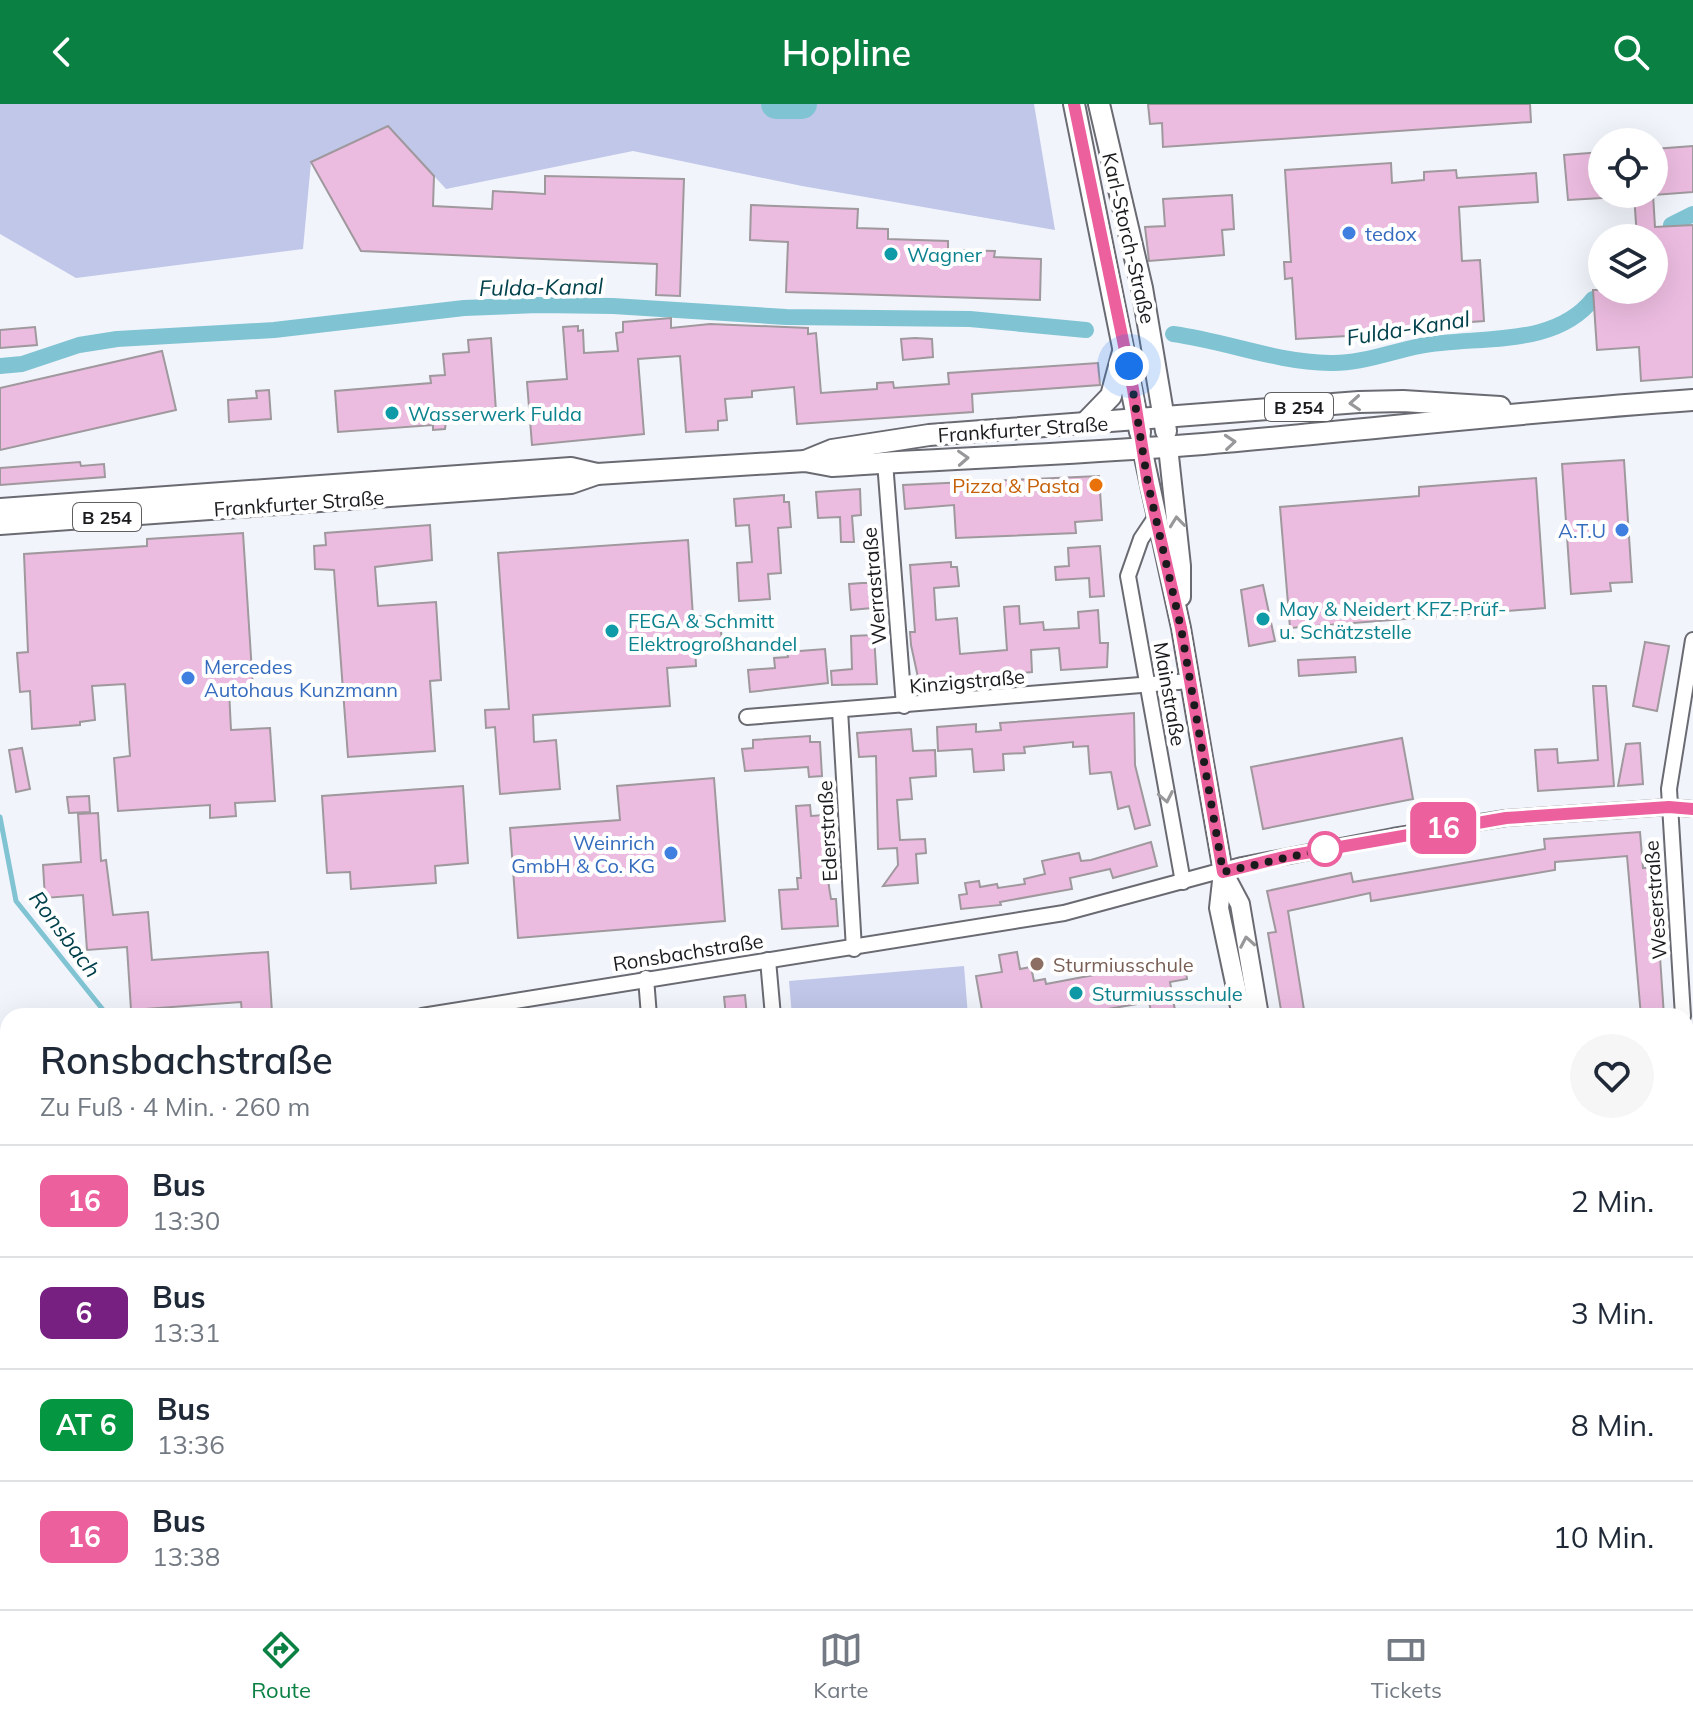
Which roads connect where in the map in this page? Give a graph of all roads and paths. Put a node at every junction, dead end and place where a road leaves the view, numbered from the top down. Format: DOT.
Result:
graph roads {
  1 [pos="1074,104"];
  2 [pos="1099,104"];
  3 [pos="1124,343"];
  4 [pos="1693,400"];
  5 [pos="1530,411"];
  6 [pos="1165,419"];
  7 [pos="1138,421"];
  8 [pos="1084,424"];
  9 [pos="1168,447"];
  10 [pos="1142,448"];
  11 [pos="805,461"];
  12 [pos="885,462"];
  13 [pos="597,474"];
  14 [pos="0,509"];
  15 [pos="1155,518"];
  16 [pos="0,524"];
  17 [pos="1181,628"];
  18 [pos="1693,640"];
  19 [pos="1190,681"];
  20 [pos="1145,687"];
  21 [pos="904,706"];
  22 [pos="840,710"];
  23 [pos="747,717"];
  24 [pos="1669,807"];
  25 [pos="1693,809"];
  26 [pos="1223,872"];
  27 [pos="1183,882"];
  28 [pos="854,949"];
  29 [pos="768,960"];
  30 [pos="646,978"];
  31 [pos="469,1008"];
  32 [pos="648,1008"];
  33 [pos="772,1008"];
  34 [pos="1240,1008"];
  35 [pos="1258,1008"];
  36 [pos="1682,1008"];
  1 -- 3 [label="main road, Karl-Storch-Straße"];
  2 -- 6 [label="main road, Karl-Storch-Straße"];
  3 -- 7 [label="main road, Karl-Storch-Straße"];
  3 -- 8 [label="main road"];
  4 -- 5 [label="main road, Frankfurter Straße / B 254"];
  5 -- 6 [label="main road, Frankfurter Straße / B 254, one-way"];
  9 -- 5 [label="main road, Frankfurter Straße / B 254, one-way"];
  6 -- 7 [label="main road, Frankfurter Straße / B 254"];
  6 -- 9 [label="main road, Karl-Storch-Straße"];
  7 -- 8 [label="main road, Frankfurter Straße / B 254"];
  7 -- 10 [label="main road, Karl-Storch-Straße"];
  8 -- 11 [label="main road, Frankfurter Straße / B 254"];
  9 -- 10 [label="main road, Frankfurter Straße / B 254"];
  17 -- 9 [label="main road, Mainstraße, one-way"];
  12 -- 10 [label="main road, Frankfurter Straße / B 254, one-way"];
  10 -- 15 [label="main road, Mainstraße"];
  11 -- 12 [label="main road, Frankfurter Straße / B 254"];
  11 -- 13 [label="main road, Frankfurter Straße / B 254"];
  12 -- 21 [label="street, Werrastraße"];
  13 -- 14 [label="main road, Frankfurter Straße / B 254"];
  13 -- 16 [label="main road, Frankfurter Straße / B 254"];
  15 -- 17 [label="main road, Mainstraße"];
  15 -- 20 [label="street, Mainstraße"];
  17 -- 19 [label="main road, Mainstraße"];
  18 -- 24 [label="street, Weserstraße"];
  19 -- 20 [label="street, Kinzigstraße"];
  19 -- 26 [label="main road, Mainstraße"];
  20 -- 21 [label="street, Kinzigstraße"];
  20 -- 27 [label="street, Mainstraße, one-way"];
  21 -- 22 [label="street, Kinzigstraße"];
  22 -- 23 [label="street, Kinzigstraße"];
  22 -- 28 [label="street, Ederstraße"];
  24 -- 25 [label="street, Ronsbachstraße"];
  24 -- 26 [label="street, Ronsbachstraße"];
  24 -- 36 [label="street, Weserstraße"];
  26 -- 27 [label="street, Ronsbachstraße"];
  26 -- 34 [label="main road, Mainstraße"];
  35 -- 26 [label="main road, Mainstraße, one-way"];
  27 -- 28 [label="street, Ronsbachstraße"];
  28 -- 29 [label="street, Ronsbachstraße"];
  29 -- 30 [label="street, Ronsbachstraße"];
  29 -- 33 [label="street"];
  30 -- 31 [label="street, Ronsbachstraße"];
  30 -- 32 [label="street"];
}
